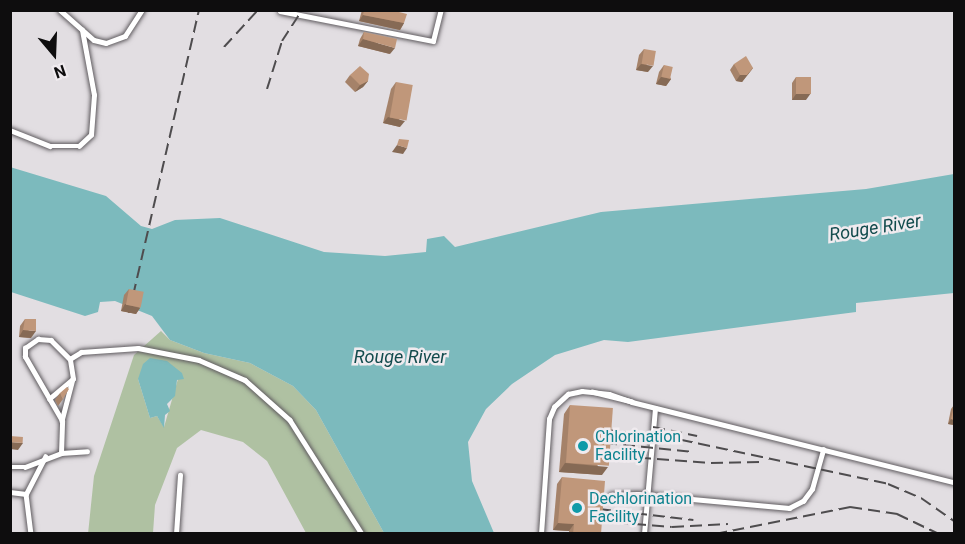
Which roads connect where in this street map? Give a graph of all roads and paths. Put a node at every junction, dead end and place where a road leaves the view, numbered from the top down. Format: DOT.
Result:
graph roads {
  1 [pos="60,10"];
  2 [pos="142,10"];
  3 [pos="441,10"];
  4 [pos="280,11"];
  5 [pos="82,30"];
  6 [pos="10,130"];
  7 [pos="70,359"];
  8 [pos="73,379"];
  9 [pos="49,399"];
  10 [pos="655,408"];
  11 [pos="62,421"];
  12 [pos="823,450"];
  13 [pos="87,451"];
  14 [pos="61,453"];
  15 [pos="45,457"];
  16 [pos="10,466"];
  17 [pos="180,475"];
  18 [pos="954,482"];
  19 [pos="10,492"];
  20 [pos="26,494"];
  21 [pos="645,497"];
  22 [pos="31,534"];
  23 [pos="176,534"];
  24 [pos="362,534"];
  25 [pos="541,534"];
  26 [pos="644,534"];
  1 -- 5 [label="lane"];
  2 -- 5 [label="lane"];
  3 -- 4 [label="lane"];
  5 -- 6 [label="lane"];
  7 -- 8 [label="lane"];
  7 -- 9 [label="lane"];
  7 -- 24 [label="lane"];
  8 -- 9 [label="lane"];
  8 -- 11 [label="lane"];
  9 -- 11 [label="lane"];
  10 -- 12 [label="lane"];
  10 -- 21 [label="lane"];
  10 -- 25 [label="lane"];
  11 -- 14 [label="lane"];
  12 -- 18 [label="lane"];
  12 -- 21 [label="lane"];
  13 -- 14 [label="lane"];
  14 -- 15 [label="lane"];
  15 -- 16 [label="lane"];
  15 -- 20 [label="lane"];
  17 -- 23 [label="lane"];
  19 -- 20 [label="lane"];
  20 -- 22 [label="lane"];
  21 -- 21 [label="lane"];
  21 -- 26 [label="lane"];
}
